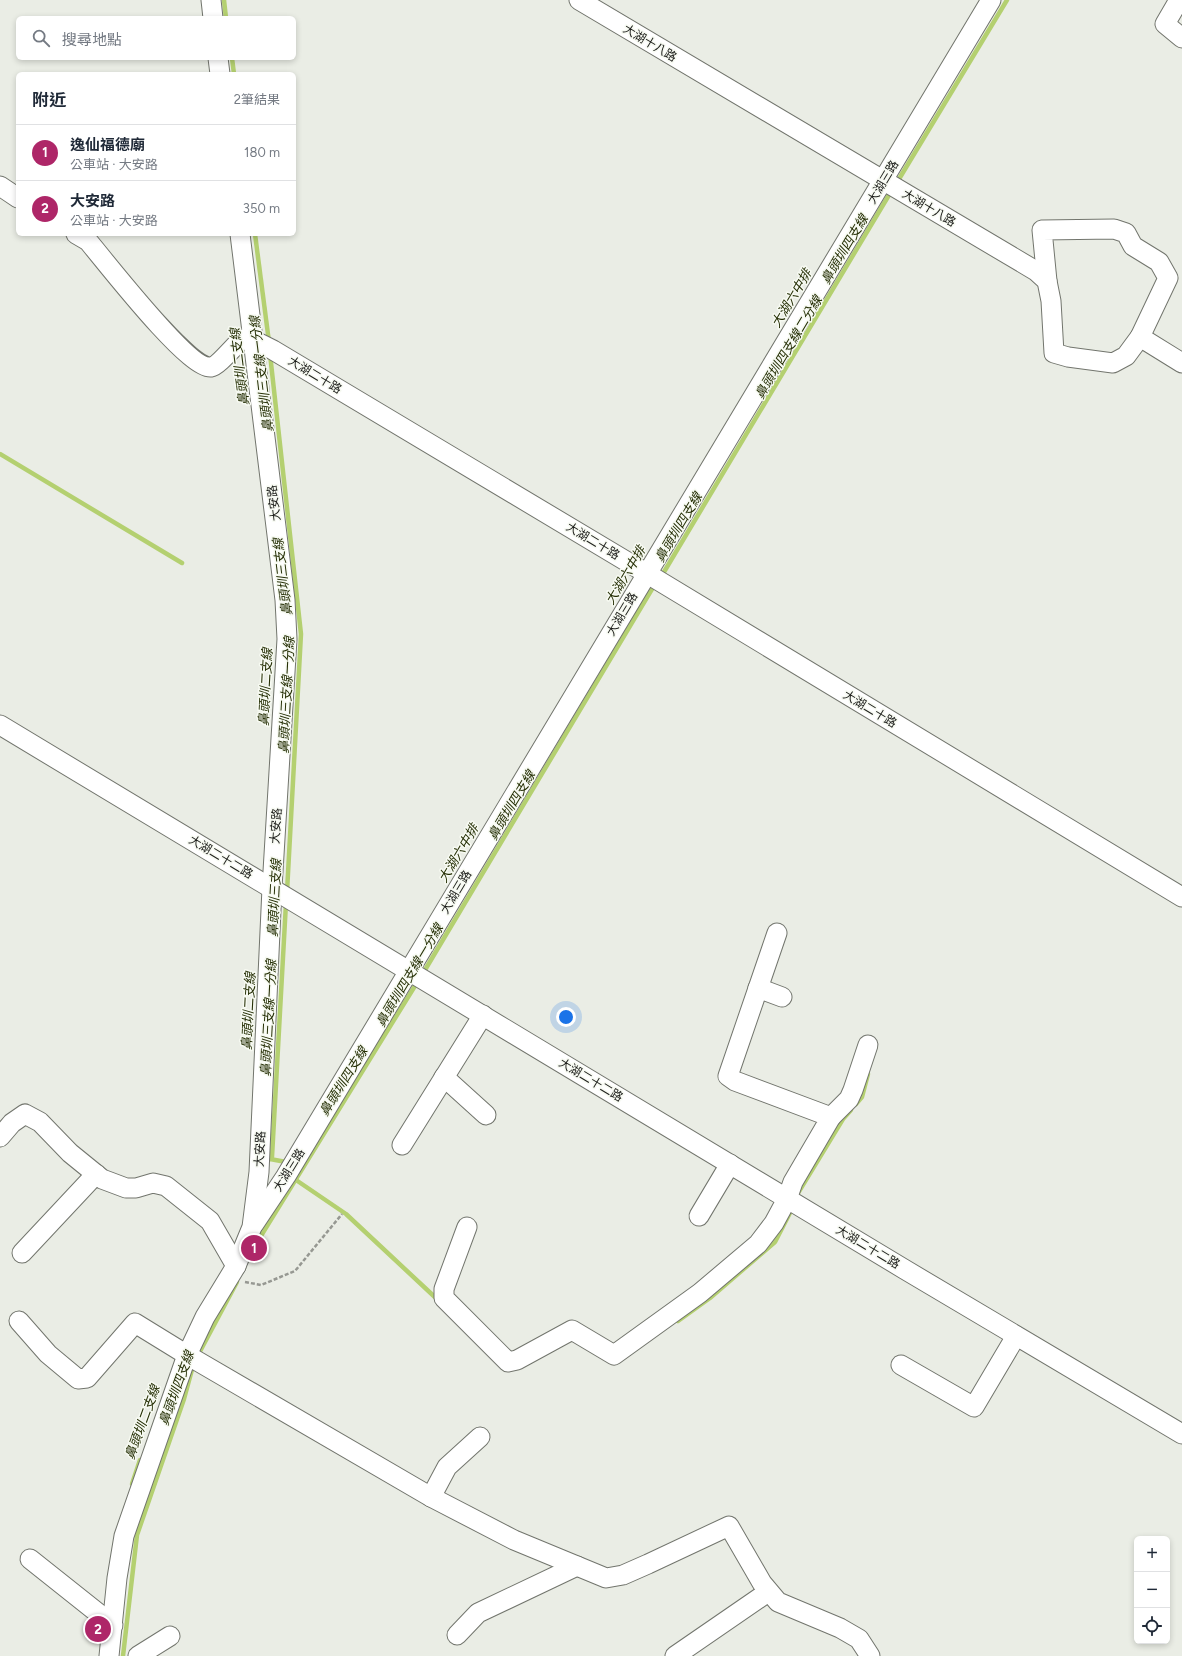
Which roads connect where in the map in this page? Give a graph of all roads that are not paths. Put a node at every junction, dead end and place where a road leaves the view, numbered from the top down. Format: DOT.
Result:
graph roads {
  1 [pos="211,0"];
  2 [pos="579,0"];
  3 [pos="992,0"];
  4 [pos="1179,0"];
  5 [pos="213,16"];
  6 [pos="1182,38"];
  7 [pos="218,60"];
  8 [pos="220,72"];
  9 [pos="884,181"];
  10 [pos="0,186"];
  11 [pos="16,197"];
  12 [pos="79,236"];
  13 [pos="240,236"];
  14 [pos="1175,275"];
  15 [pos="1047,281"];
  16 [pos="1140,337"];
  17 [pos="253,340"];
  18 [pos="1182,363"];
  19 [pos="646,573"];
  20 [pos="0,725"];
  21 [pos="272,888"];
  22 [pos="1182,897"];
  23 [pos="777,933"];
  24 [pos="409,971"];
  25 [pos="758,988"];
  26 [pos="782,997"];
  27 [pos="483,1014"];
  28 [pos="868,1045"];
  29 [pos="444,1076"];
  30 [pos="486,1115"];
  31 [pos="831,1118"];
  32 [pos="0,1137"];
  33 [pos="402,1145"];
  34 [pos="730,1164"];
  35 [pos="96,1174"];
  36 [pos="787,1199"];
  37 [pos="698,1216"];
  38 [pos="252,1227"];
  39 [pos="467,1227"];
  40 [pos="22,1253"];
  41 [pos="232,1273"];
  42 [pos="19,1320"];
  43 [pos="1016,1336"];
  44 [pos="187,1355"];
  45 [pos="901,1365"];
  46 [pos="1182,1434"];
  47 [pos="480,1437"];
  48 [pos="431,1497"];
  49 [pos="30,1558"];
  50 [pos="577,1566"];
  51 [pos="768,1592"];
  52 [pos="113,1625"];
  53 [pos="457,1635"];
  54 [pos="170,1636"];
  55 [pos="109,1656"];
  56 [pos="138,1656"];
  57 [pos="675,1656"];
  58 [pos="870,1656"];
  1 -- 5 [label="street"];
  2 -- 9 [label="street, 大湖十八路"];
  3 -- 9 [label="street, 大湖三路"];
  4 -- 6 [label="street"];
  7 -- 8 [label="street"];
  9 -- 15 [label="street, 大湖十八路"];
  9 -- 19 [label="street, 大湖三路"];
  10 -- 11 [label="street"];
  12 -- 17 [label="street"];
  13 -- 17 [label="street, 大安路"];
  14 -- 15 [label="street"];
  14 -- 16 [label="street"];
  15 -- 16 [label="street"];
  16 -- 18 [label="street"];
  17 -- 19 [label="street, 大湖二十路"];
  17 -- 21 [label="street, 大安路"];
  19 -- 22 [label="street, 大湖二十路"];
  19 -- 24 [label="street, 大湖三路"];
  20 -- 21 [label="street, 大湖二十二路"];
  21 -- 24 [label="street, 大湖二十二路"];
  21 -- 38 [label="street, 大安路"];
  23 -- 25 [label="street"];
  24 -- 27 [label="street, 大湖二十二路"];
  24 -- 38 [label="street, 大湖三路"];
  25 -- 26 [label="street"];
  25 -- 31 [label="street"];
  27 -- 29 [label="street"];
  27 -- 34 [label="street, 大湖二十二路"];
  28 -- 31 [label="street"];
  29 -- 30 [label="street"];
  29 -- 33 [label="street"];
  31 -- 36 [label="street"];
  32 -- 35 [label="street"];
  34 -- 36 [label="street, 大湖二十二路"];
  34 -- 37 [label="street"];
  35 -- 40 [label="street"];
  35 -- 41 [label="street"];
  36 -- 39 [label="street"];
  36 -- 43 [label="street, 大湖二十二路"];
  38 -- 41 [label="street, 大安路"];
  41 -- 44 [label="street, 大安路"];
  42 -- 44 [label="street"];
  43 -- 45 [label="street"];
  43 -- 46 [label="street, 大湖二十二路"];
  44 -- 48 [label="street"];
  44 -- 52 [label="street, 大安路"];
  47 -- 48 [label="street"];
  48 -- 50 [label="street"];
  49 -- 52 [label="street"];
  50 -- 51 [label="street"];
  50 -- 53 [label="street"];
  51 -- 57 [label="street"];
  51 -- 58 [label="street"];
  52 -- 55 [label="street, 大安路"];
  54 -- 56 [label="street"];
}
